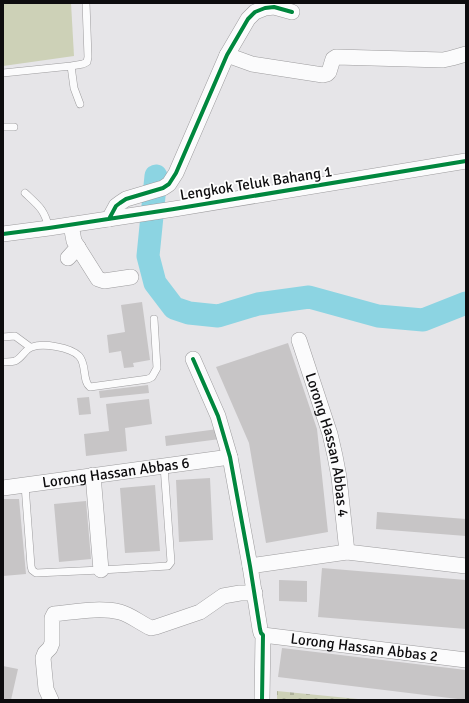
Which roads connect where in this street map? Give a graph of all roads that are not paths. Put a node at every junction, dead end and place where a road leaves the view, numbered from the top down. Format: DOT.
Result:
graph roads {
  1 [pos="86,3"];
  2 [pos="292,12"];
  3 [pos="466,54"];
  4 [pos="227,55"];
  5 [pos="71,66"];
  6 [pos="3,73"];
  7 [pos="80,104"];
  8 [pos="3,127"];
  9 [pos="14,127"];
  10 [pos="466,161"];
  11 [pos="25,193"];
  12 [pos="109,219"];
  13 [pos="71,225"];
  14 [pos="49,228"];
  15 [pos="3,234"];
  16 [pos="131,277"];
  17 [pos="154,319"];
  18 [pos="3,338"];
  19 [pos="299,340"];
  20 [pos="30,347"];
  21 [pos="193,359"];
  22 [pos="3,362"];
  23 [pos="230,457"];
  24 [pos="164,466"];
  25 [pos="92,475"];
  26 [pos="24,485"];
  27 [pos="3,488"];
  28 [pos="348,552"];
  29 [pos="250,566"];
  30 [pos="466,566"];
  31 [pos="101,570"];
  32 [pos="255,593"];
  33 [pos="263,635"];
  34 [pos="466,660"];
  35 [pos="51,700"];
  36 [pos="262,700"];
  1 -- 5 [label="lane"];
  2 -- 4 [label="street"];
  3 -- 4 [label="street"];
  4 -- 12 [label="street"];
  5 -- 6 [label="lane"];
  5 -- 7 [label="lane"];
  8 -- 9 [label="lane"];
  10 -- 12 [label="street, Lengkok Teluk Bahang 1"];
  11 -- 14 [label="lane"];
  12 -- 13 [label="street, Lengkok Teluk Bahang 1"];
  13 -- 14 [label="street, Lengkok Teluk Bahang 1"];
  13 -- 16 [label="street"];
  14 -- 15 [label="street, Lengkok Teluk Bahang 1"];
  17 -- 20 [label="lane"];
  18 -- 20 [label="lane"];
  19 -- 28 [label="street, Lorong Hassan Abbas 4"];
  20 -- 22 [label="lane"];
  21 -- 23 [label="street"];
  23 -- 24 [label="street, Lorong Hassan Abbas 6"];
  23 -- 29 [label="street"];
  24 -- 25 [label="street, Lorong Hassan Abbas 6"];
  24 -- 31 [label="lane"];
  25 -- 26 [label="street, Lorong Hassan Abbas 6"];
  25 -- 31 [label="street"];
  26 -- 27 [label="street, Lorong Hassan Abbas 6"];
  26 -- 31 [label="lane"];
  28 -- 29 [label="street"];
  28 -- 30 [label="street"];
  29 -- 32 [label="street"];
  32 -- 33 [label="street"];
  32 -- 35 [label="street"];
  33 -- 34 [label="street, Lorong Hassan Abbas 2"];
  33 -- 36 [label="street"];
}
